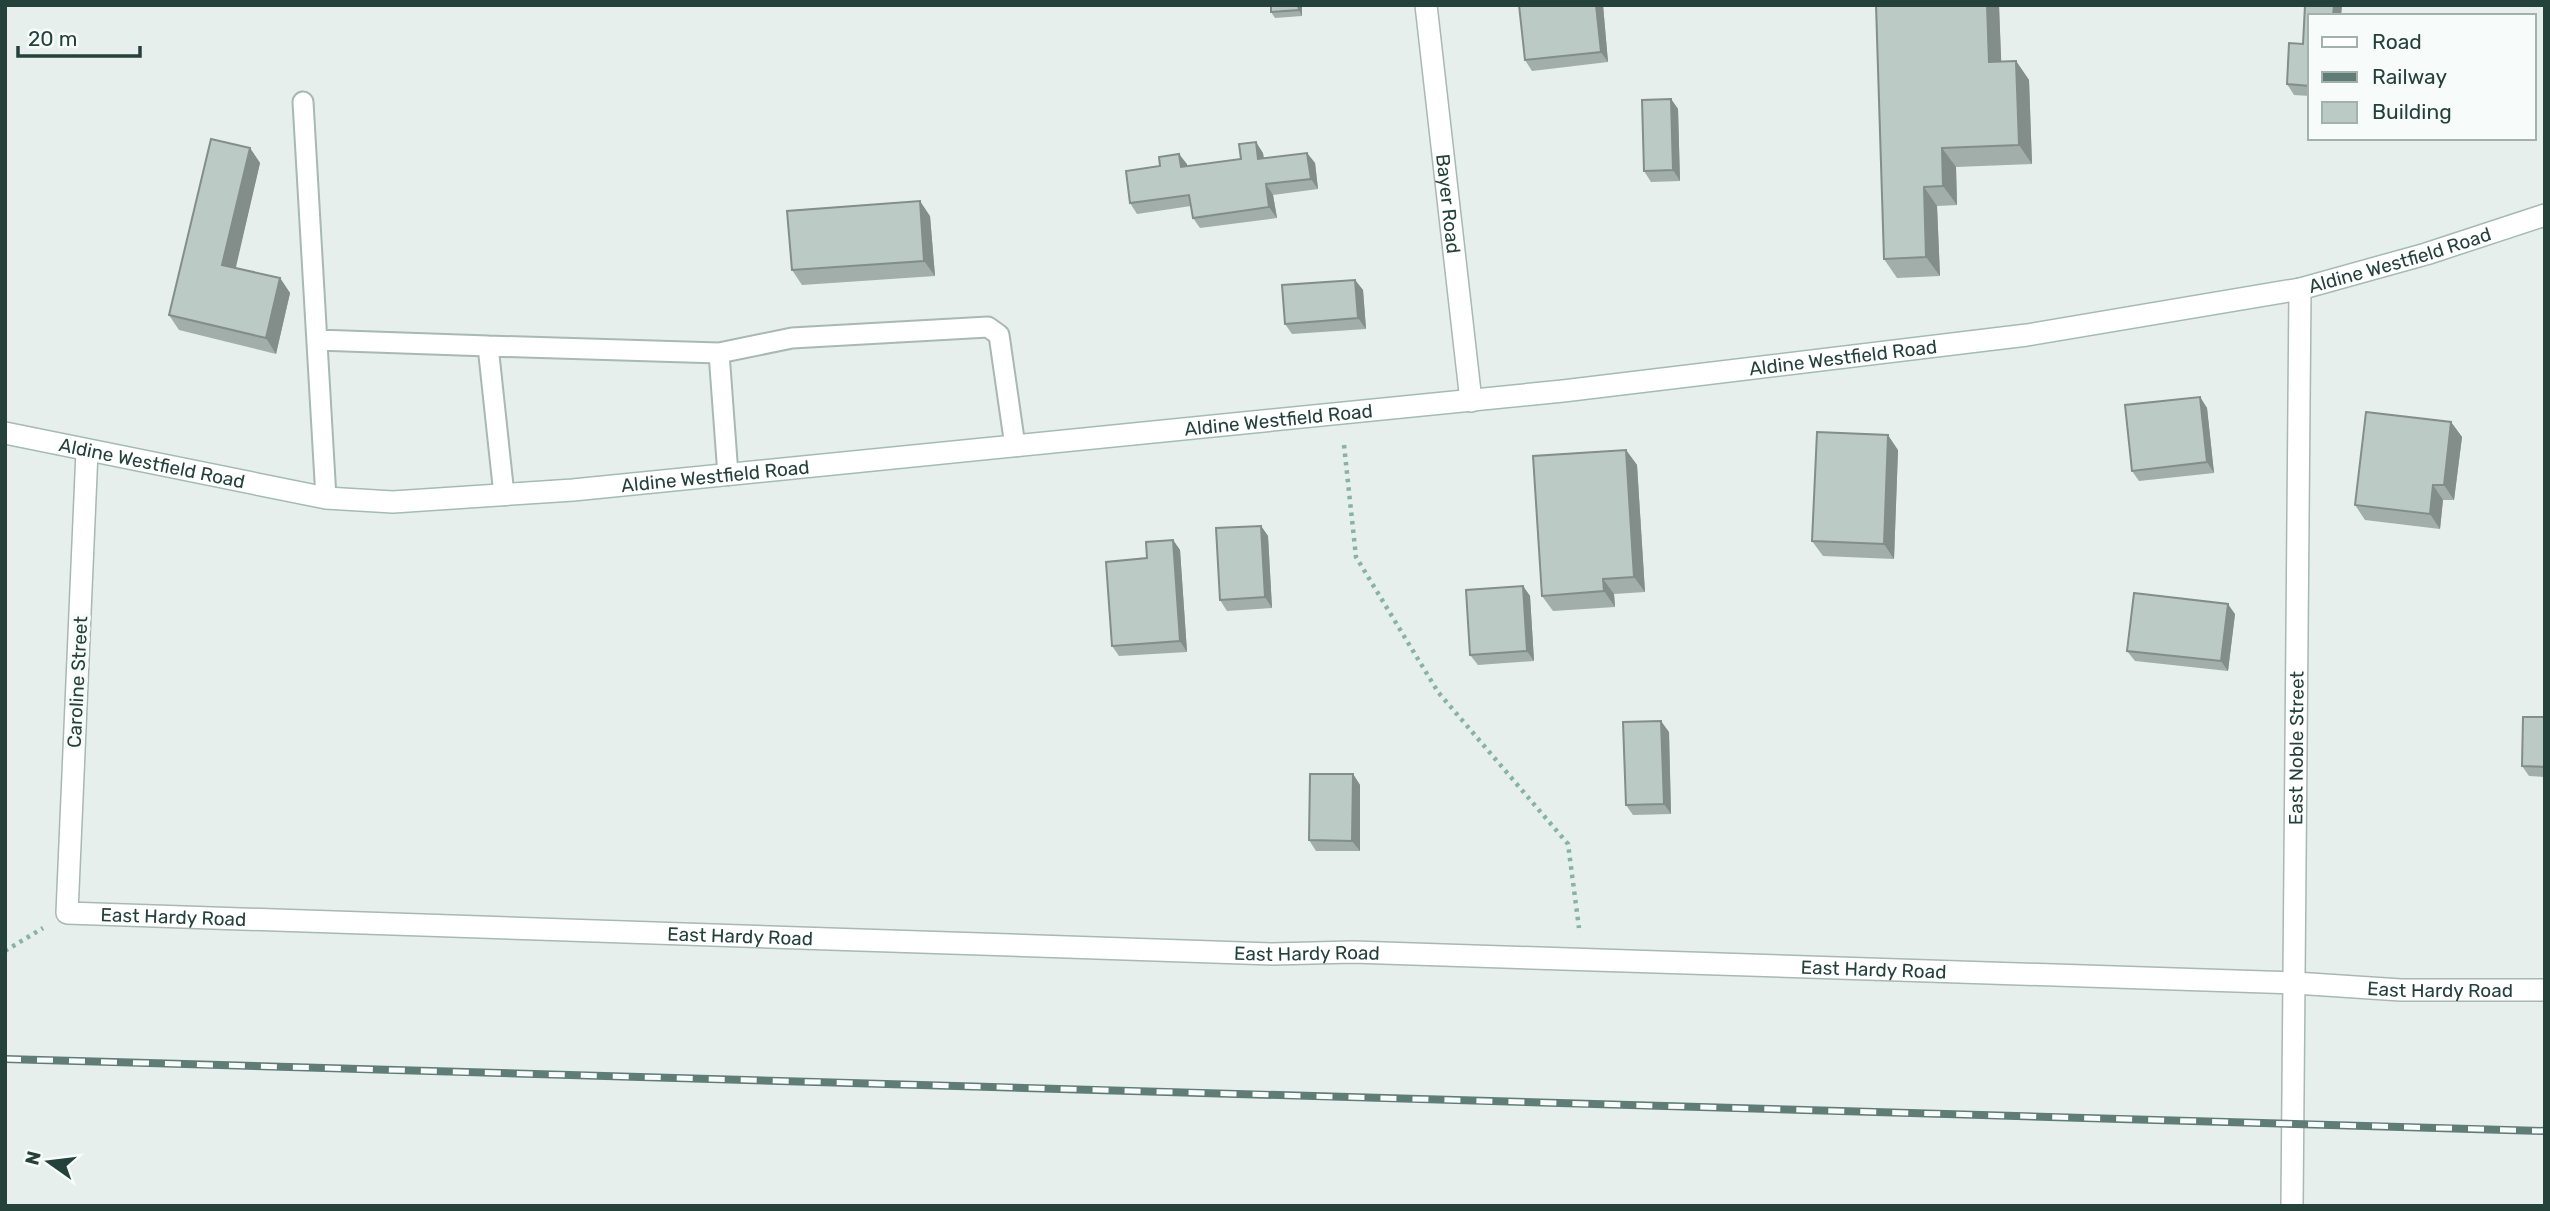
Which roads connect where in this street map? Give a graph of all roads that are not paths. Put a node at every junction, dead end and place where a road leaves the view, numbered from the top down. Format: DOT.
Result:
graph roads {
  1 [pos="1426,5"];
  2 [pos="303,102"];
  3 [pos="2545,215"];
  4 [pos="2301,289"];
  5 [pos="317,340"];
  6 [pos="488,346"];
  7 [pos="719,353"];
  8 [pos="1471,401"];
  9 [pos="5,433"];
  10 [pos="1015,446"];
  11 [pos="87,451"];
  12 [pos="728,475"];
  13 [pos="504,495"];
  14 [pos="326,498"];
  15 [pos="67,913"];
  16 [pos="2295,983"];
  17 [pos="2545,990"];
  18 [pos="2292,1206"];
  1 -- 8 [label="street, Bayer Road"];
  2 -- 5 [label="lane"];
  3 -- 4 [label="street, Aldine Westfield Road"];
  4 -- 8 [label="street, Aldine Westfield Road"];
  4 -- 16 [label="street, East Noble Street"];
  5 -- 6 [label="lane"];
  5 -- 14 [label="lane"];
  6 -- 7 [label="lane"];
  6 -- 13 [label="lane"];
  7 -- 10 [label="lane"];
  7 -- 12 [label="lane"];
  8 -- 10 [label="street, Aldine Westfield Road"];
  9 -- 11 [label="street, Aldine Westfield Road"];
  10 -- 12 [label="street, Aldine Westfield Road"];
  11 -- 14 [label="street, Aldine Westfield Road"];
  11 -- 15 [label="street, Caroline Street"];
  12 -- 13 [label="street, Aldine Westfield Road"];
  13 -- 14 [label="street, Aldine Westfield Road"];
  15 -- 16 [label="street, East Hardy Road"];
  16 -- 17 [label="street, East Hardy Road"];
  16 -- 18 [label="street, East Noble Street"];
}
